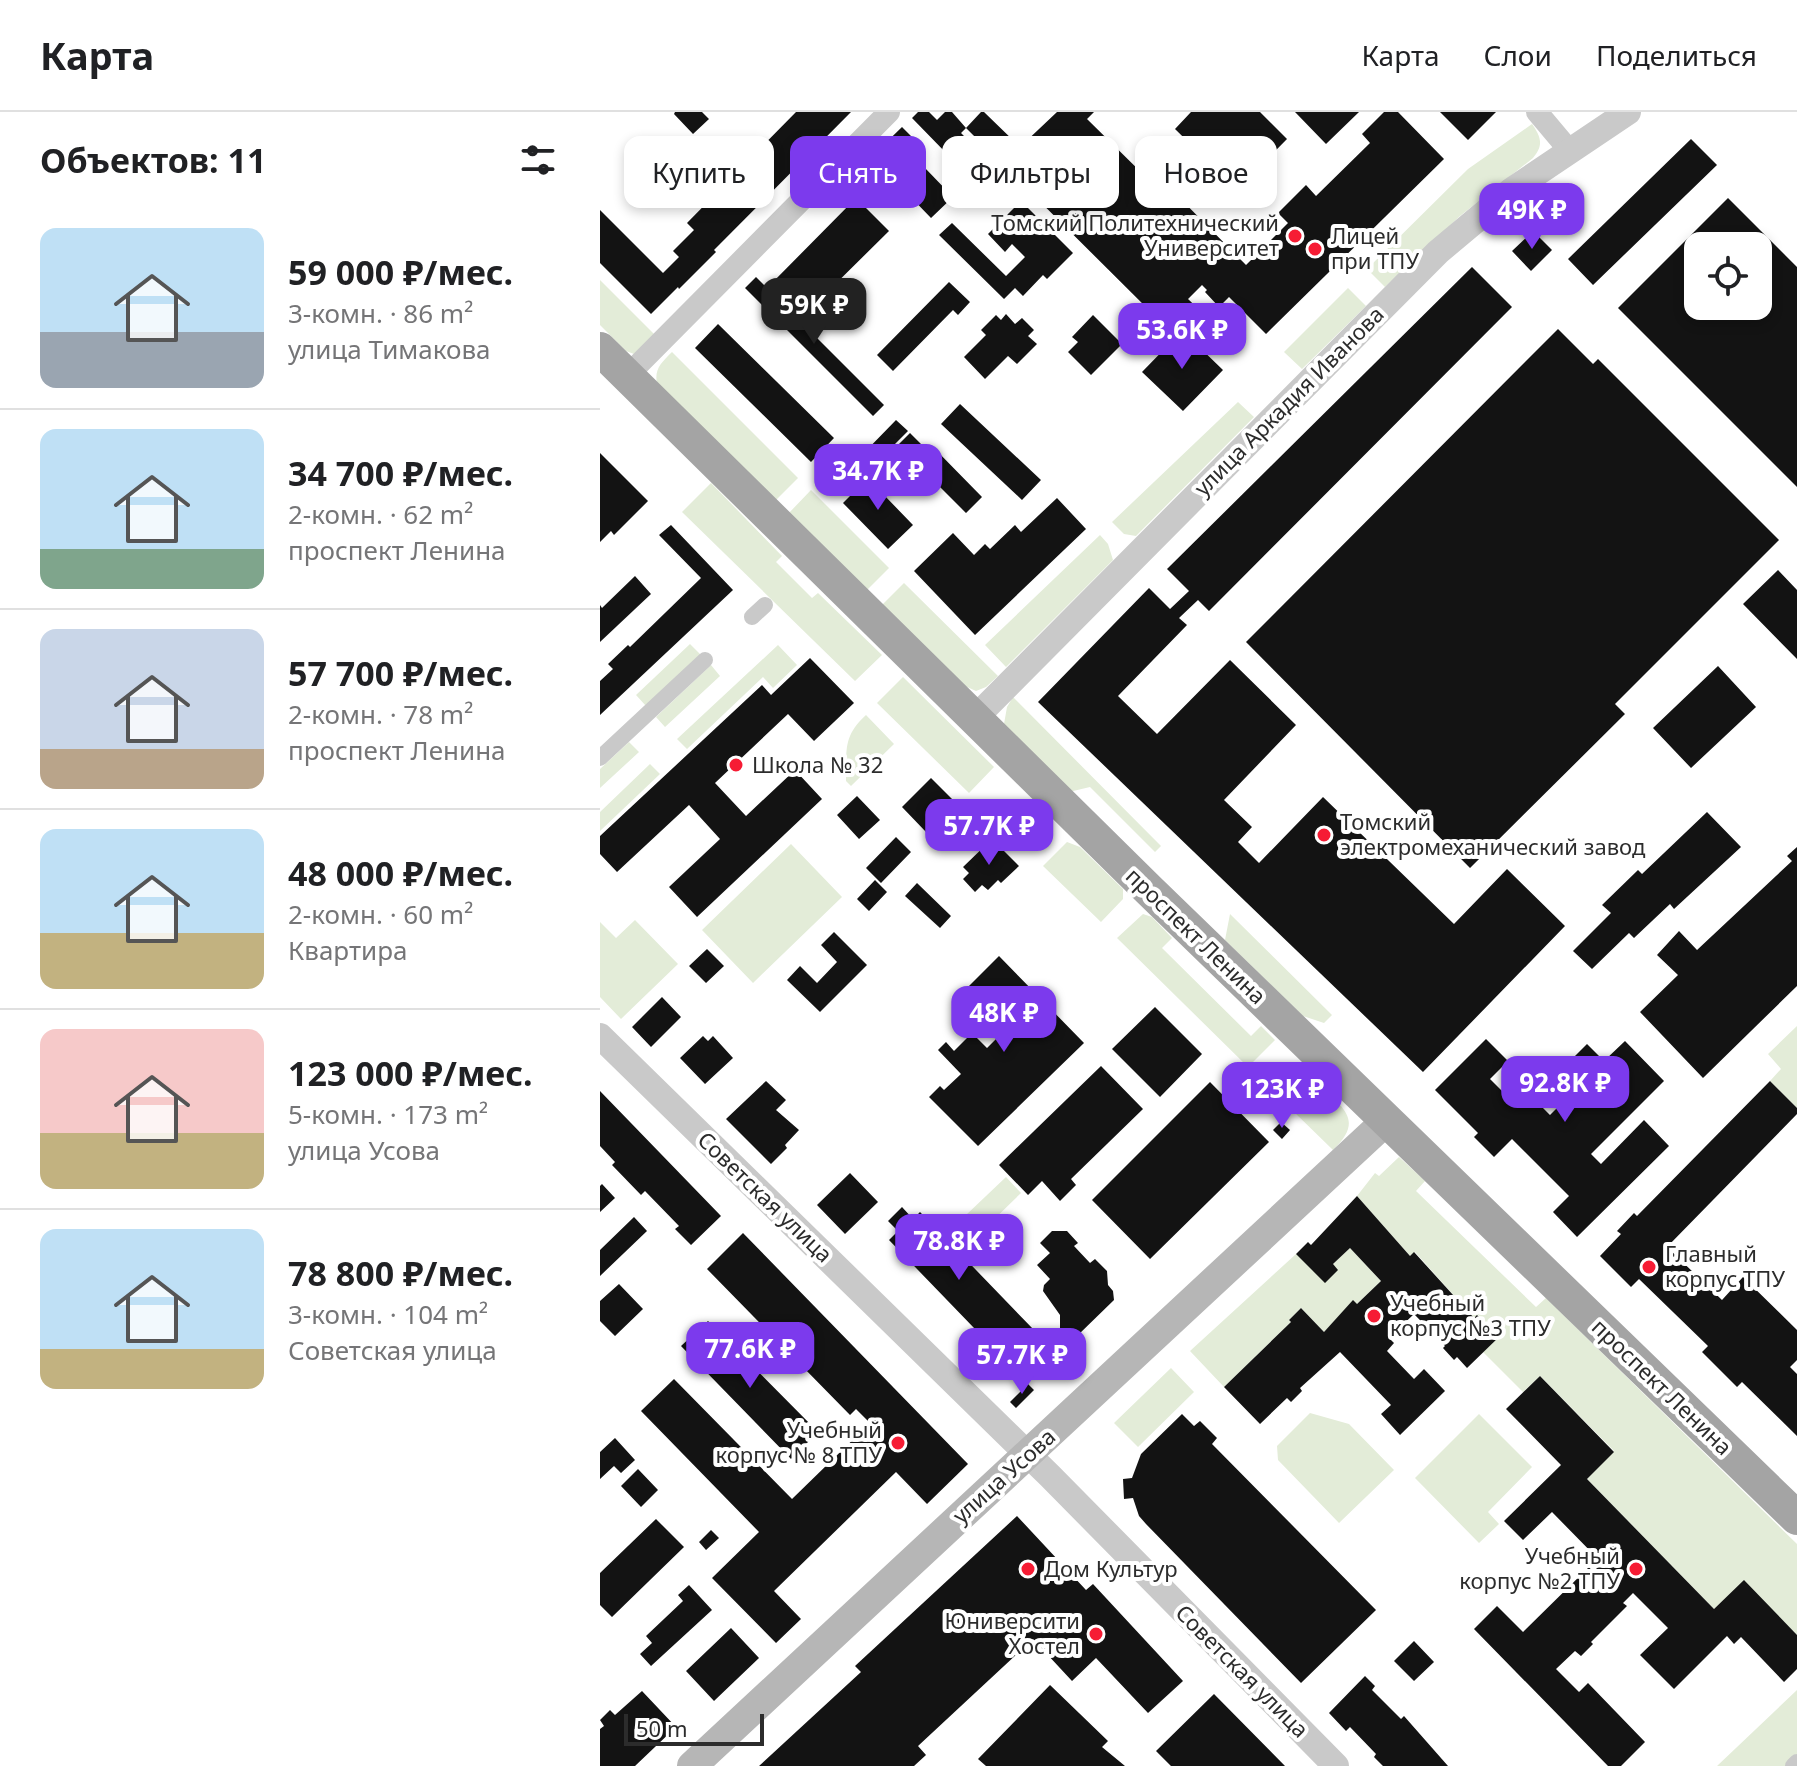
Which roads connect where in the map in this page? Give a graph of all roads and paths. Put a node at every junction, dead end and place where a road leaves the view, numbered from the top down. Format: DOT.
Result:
graph roads {
  1 [pos="889,112"];
  2 [pos="1537,112"];
  3 [pos="1628,112"];
  4 [pos="1569,150"];
  5 [pos="600,349"];
  6 [pos="627,376"];
  7 [pos="765,605"];
  8 [pos="752,617"];
  9 [pos="705,660"];
  10 [pos="975,718"];
  11 [pos="600,758"];
  12 [pos="600,1036"];
  13 [pos="1386,1121"];
  14 [pos="1028,1454"];
  15 [pos="1797,1518"];
  16 [pos="692,1766"];
  17 [pos="1336,1766"];
  1 -- 6 [label="street"];
  2 -- 4 [label="street"];
  3 -- 4 [label="street, улица Аркадия Иванова"];
  4 -- 10 [label="street, улица Аркадия Иванова"];
  5 -- 6 [label="main road, проспект Ленина"];
  6 -- 10 [label="main road, проспект Ленина"];
  7 -- 8 [label="street"];
  9 -- 11 [label="street"];
  10 -- 13 [label="main road, проспект Ленина"];
  12 -- 14 [label="street, Советская улица"];
  13 -- 14 [label="main road, улица Усова"];
  13 -- 15 [label="main road, проспект Ленина"];
  14 -- 16 [label="main road, улица Усова"];
  14 -- 17 [label="street, Советская улица"];
}
